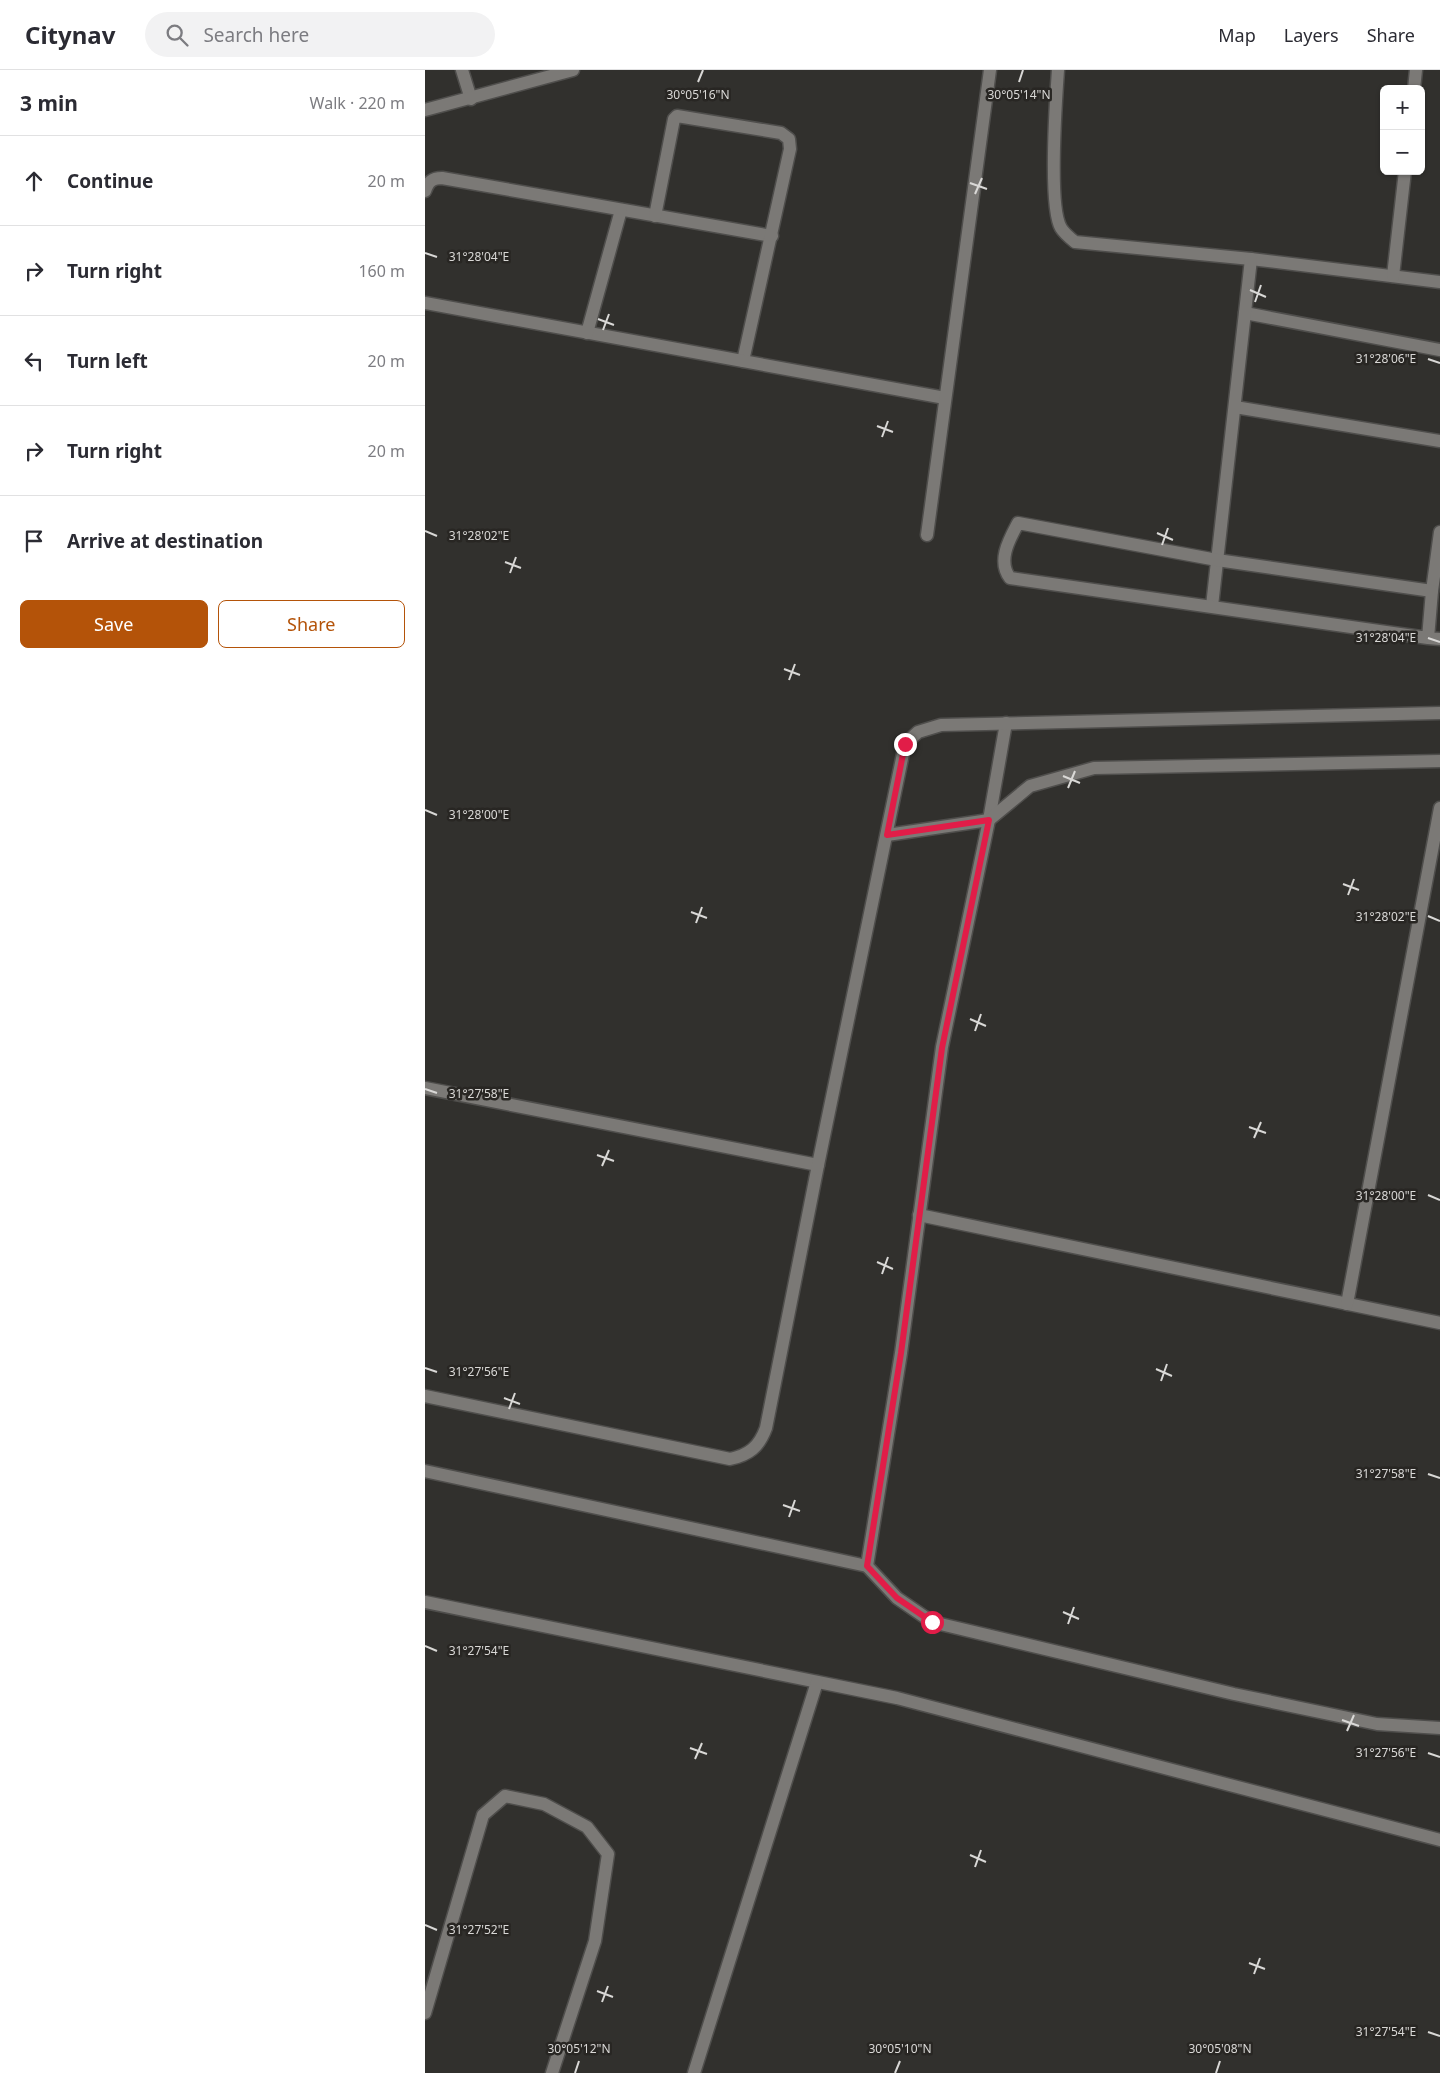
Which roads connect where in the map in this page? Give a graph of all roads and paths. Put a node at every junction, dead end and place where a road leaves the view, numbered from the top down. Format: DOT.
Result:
graph roads {
  1 [pos="462,70"];
  2 [pos="573,70"];
  3 [pos="990,70"];
  4 [pos="1058,70"];
  5 [pos="1416,70"];
  6 [pos="1414,85"];
  7 [pos="471,99"];
  8 [pos="425,110"];
  9 [pos="1405,175"];
  10 [pos="425,191"];
  11 [pos="621,210"];
  12 [pos="655,216"];
  13 [pos="772,236"];
  14 [pos="1251,259"];
  15 [pos="1393,276"];
  16 [pos="1440,282"];
  17 [pos="425,303"];
  18 [pos="1245,313"];
  19 [pos="587,333"];
  20 [pos="1440,350"];
  21 [pos="743,362"];
  22 [pos="945,398"];
  23 [pos="1235,407"];
  24 [pos="1440,441"];
  25 [pos="1440,532"];
  26 [pos="927,535"];
  27 [pos="1217,560"];
  28 [pos="1432,591"];
  29 [pos="1212,606"];
  30 [pos="1434,639"];
  31 [pos="1440,713"];
  32 [pos="1006,723"];
  33 [pos="1440,761"];
  34 [pos="1440,808"];
  35 [pos="989,820"];
  36 [pos="887,835"];
  37 [pos="425,1088"];
  38 [pos="818,1165"];
  39 [pos="919,1216"];
  40 [pos="1347,1304"];
  41 [pos="1440,1323"];
  42 [pos="425,1396"];
  43 [pos="425,1471"];
  44 [pos="867,1566"];
  45 [pos="425,1602"];
  46 [pos="817,1682"];
  47 [pos="1440,1728"];
  48 [pos="1440,1840"];
  49 [pos="425,2013"];
  50 [pos="552,2073"];
  51 [pos="694,2073"];
  1 -- 7 [label="lane"];
  2 -- 7 [label="lane"];
  3 -- 22 [label="lane"];
  4 -- 14 [label="lane"];
  5 -- 6 [label="lane"];
  7 -- 8 [label="lane"];
  9 -- 15 [label="lane"];
  10 -- 11 [label="lane"];
  11 -- 12 [label="lane"];
  11 -- 19 [label="lane"];
  12 -- 13 [label="lane"];
  12 -- 13 [label="lane"];
  13 -- 21 [label="lane"];
  14 -- 15 [label="lane"];
  14 -- 18 [label="lane"];
  15 -- 16 [label="lane"];
  17 -- 19 [label="lane"];
  18 -- 20 [label="lane"];
  18 -- 23 [label="lane"];
  19 -- 21 [label="lane"];
  21 -- 22 [label="lane"];
  22 -- 26 [label="lane"];
  23 -- 24 [label="lane"];
  23 -- 27 [label="lane"];
  25 -- 28 [label="lane"];
  27 -- 28 [label="lane"];
  27 -- 29 [label="lane"];
  27 -- 29 [label="lane"];
  28 -- 30 [label="lane"];
  29 -- 30 [label="lane"];
  31 -- 32 [label="lane"];
  32 -- 35 [label="lane"];
  32 -- 36 [label="lane"];
  33 -- 35 [label="lane"];
  34 -- 40 [label="lane"];
  35 -- 36 [label="lane"];
  35 -- 39 [label="lane"];
  36 -- 38 [label="lane"];
  37 -- 38 [label="lane"];
  38 -- 42 [label="lane"];
  39 -- 40 [label="lane"];
  39 -- 44 [label="lane"];
  40 -- 41 [label="lane"];
  43 -- 44 [label="lane"];
  44 -- 47 [label="lane"];
  45 -- 46 [label="lane"];
  46 -- 48 [label="lane"];
  46 -- 51 [label="lane"];
  49 -- 50 [label="lane"];
}
